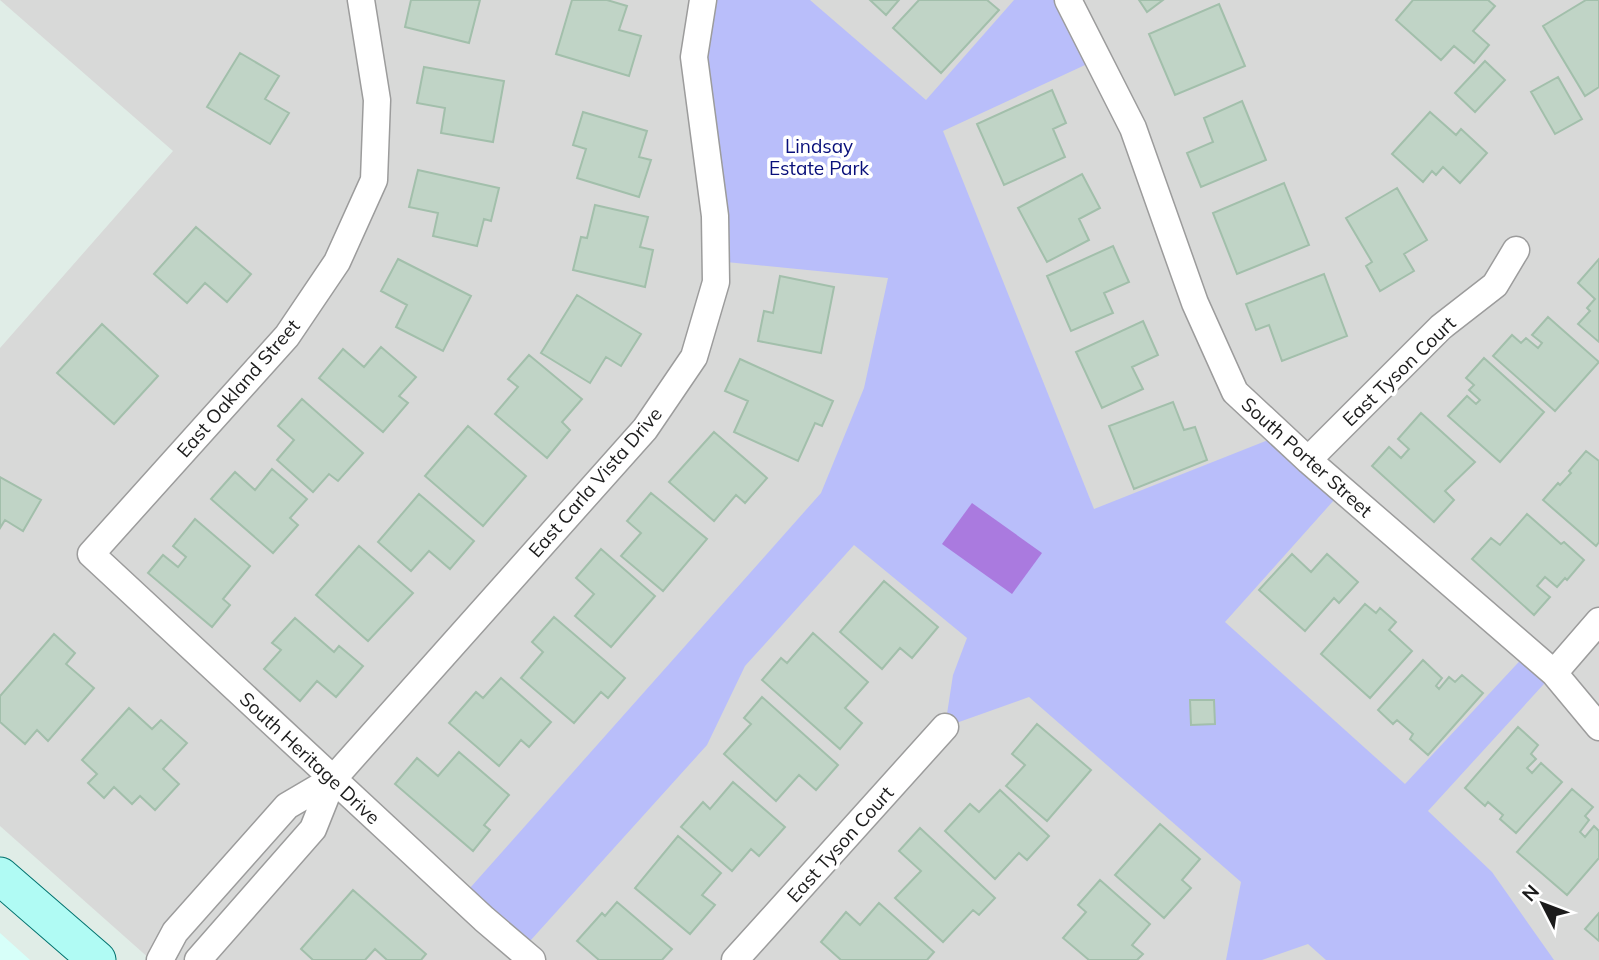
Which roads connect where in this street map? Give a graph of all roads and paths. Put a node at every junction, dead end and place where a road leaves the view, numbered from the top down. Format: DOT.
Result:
graph roads {
  1 [pos="361,0"];
  2 [pos="703,0"];
  3 [pos="1068,0"];
  4 [pos="1516,250"];
  5 [pos="1308,460"];
  6 [pos="91,554"];
  7 [pos="1599,621"];
  8 [pos="1554,673"];
  9 [pos="945,727"];
  10 [pos="1599,727"];
  11 [pos="333,779"];
  12 [pos="0,876"];
  13 [pos="97,960"];
  14 [pos="160,960"];
  15 [pos="198,960"];
  16 [pos="532,960"];
  17 [pos="735,960"];
  1 -- 6 [label="street, East Oakland Street"];
  2 -- 11 [label="street, East Carla Vista Drive"];
  3 -- 5 [label="street, South Porter Street"];
  4 -- 5 [label="street, East Tyson Court"];
  5 -- 8 [label="street, South Porter Street"];
  6 -- 11 [label="street, South Heritage Drive"];
  7 -- 8 [label="street"];
  8 -- 10 [label="street, South Porter Street"];
  9 -- 17 [label="street, East Tyson Court"];
  11 -- 14 [label="street, East Carla Vista Drive"];
  11 -- 15 [label="street, East Carla Vista Drive"];
  11 -- 16 [label="street, South Heritage Drive"];
  12 -- 13 [label="main road"];
}
